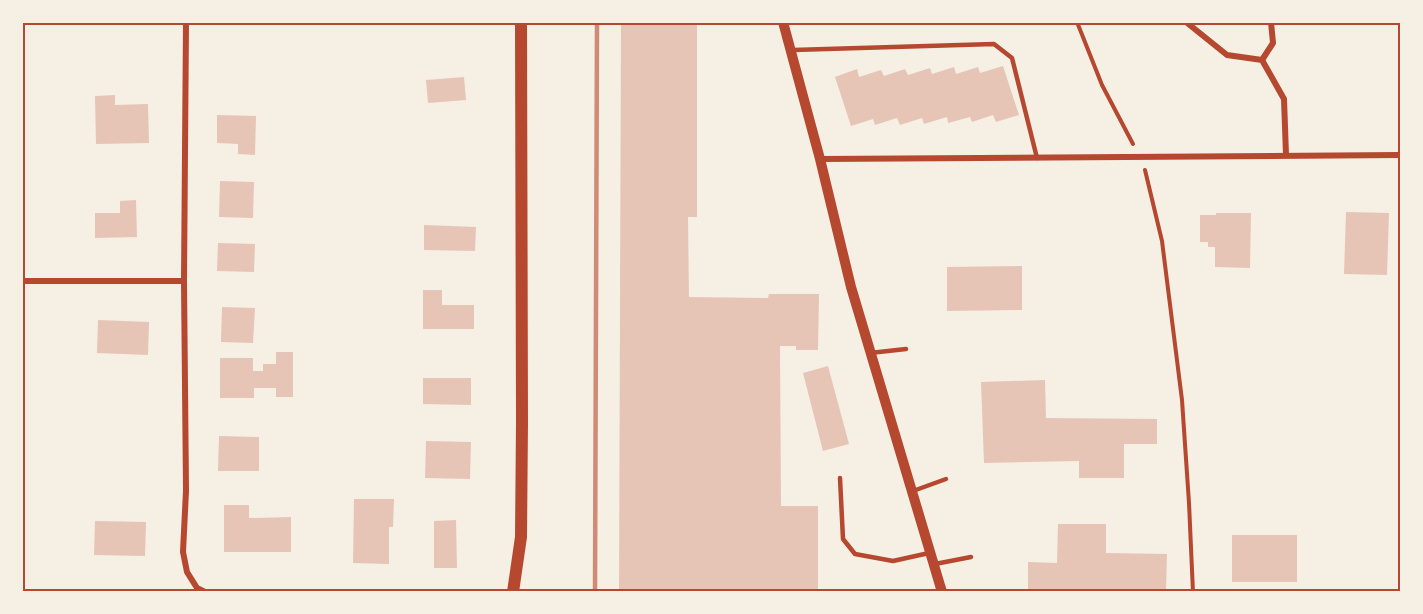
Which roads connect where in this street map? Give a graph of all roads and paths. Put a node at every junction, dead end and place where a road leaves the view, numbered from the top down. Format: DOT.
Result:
graph roads {
  1 [pos="186,22"];
  2 [pos="521,22"];
  3 [pos="783,22"];
  4 [pos="1077,22"];
  5 [pos="1186,22"];
  6 [pos="1271,22"];
  7 [pos="790,50"];
  8 [pos="1262,60"];
  9 [pos="1132,142"];
  10 [pos="1286,155"];
  11 [pos="1401,155"];
  12 [pos="1038,158"];
  13 [pos="820,159"];
  14 [pos="1145,169"];
  15 [pos="22,281"];
  16 [pos="184,281"];
  17 [pos="906,349"];
  18 [pos="870,353"];
  19 [pos="840,478"];
  20 [pos="946,479"];
  21 [pos="912,490"];
  22 [pos="932,553"];
  23 [pos="971,557"];
  24 [pos="935,564"];
  25 [pos="205,591"];
  26 [pos="513,591"];
  27 [pos="942,591"];
  28 [pos="1193,591"];
  1 -- 16 [label="street"];
  2 -- 26 [label="main road"];
  3 -- 7 [label="street"];
  4 -- 9 [label="path"];
  5 -- 8 [label="street"];
  6 -- 8 [label="street"];
  7 -- 12 [label="lane"];
  7 -- 13 [label="street"];
  8 -- 10 [label="street"];
  10 -- 11 [label="street"];
  10 -- 12 [label="street"];
  12 -- 13 [label="street"];
  13 -- 18 [label="street"];
  14 -- 28 [label="path"];
  15 -- 16 [label="street"];
  16 -- 25 [label="street"];
  17 -- 18 [label="lane"];
  18 -- 21 [label="street"];
  19 -- 22 [label="lane"];
  20 -- 21 [label="lane"];
  21 -- 22 [label="street"];
  22 -- 24 [label="street"];
  23 -- 24 [label="lane"];
  24 -- 27 [label="street"];
}
